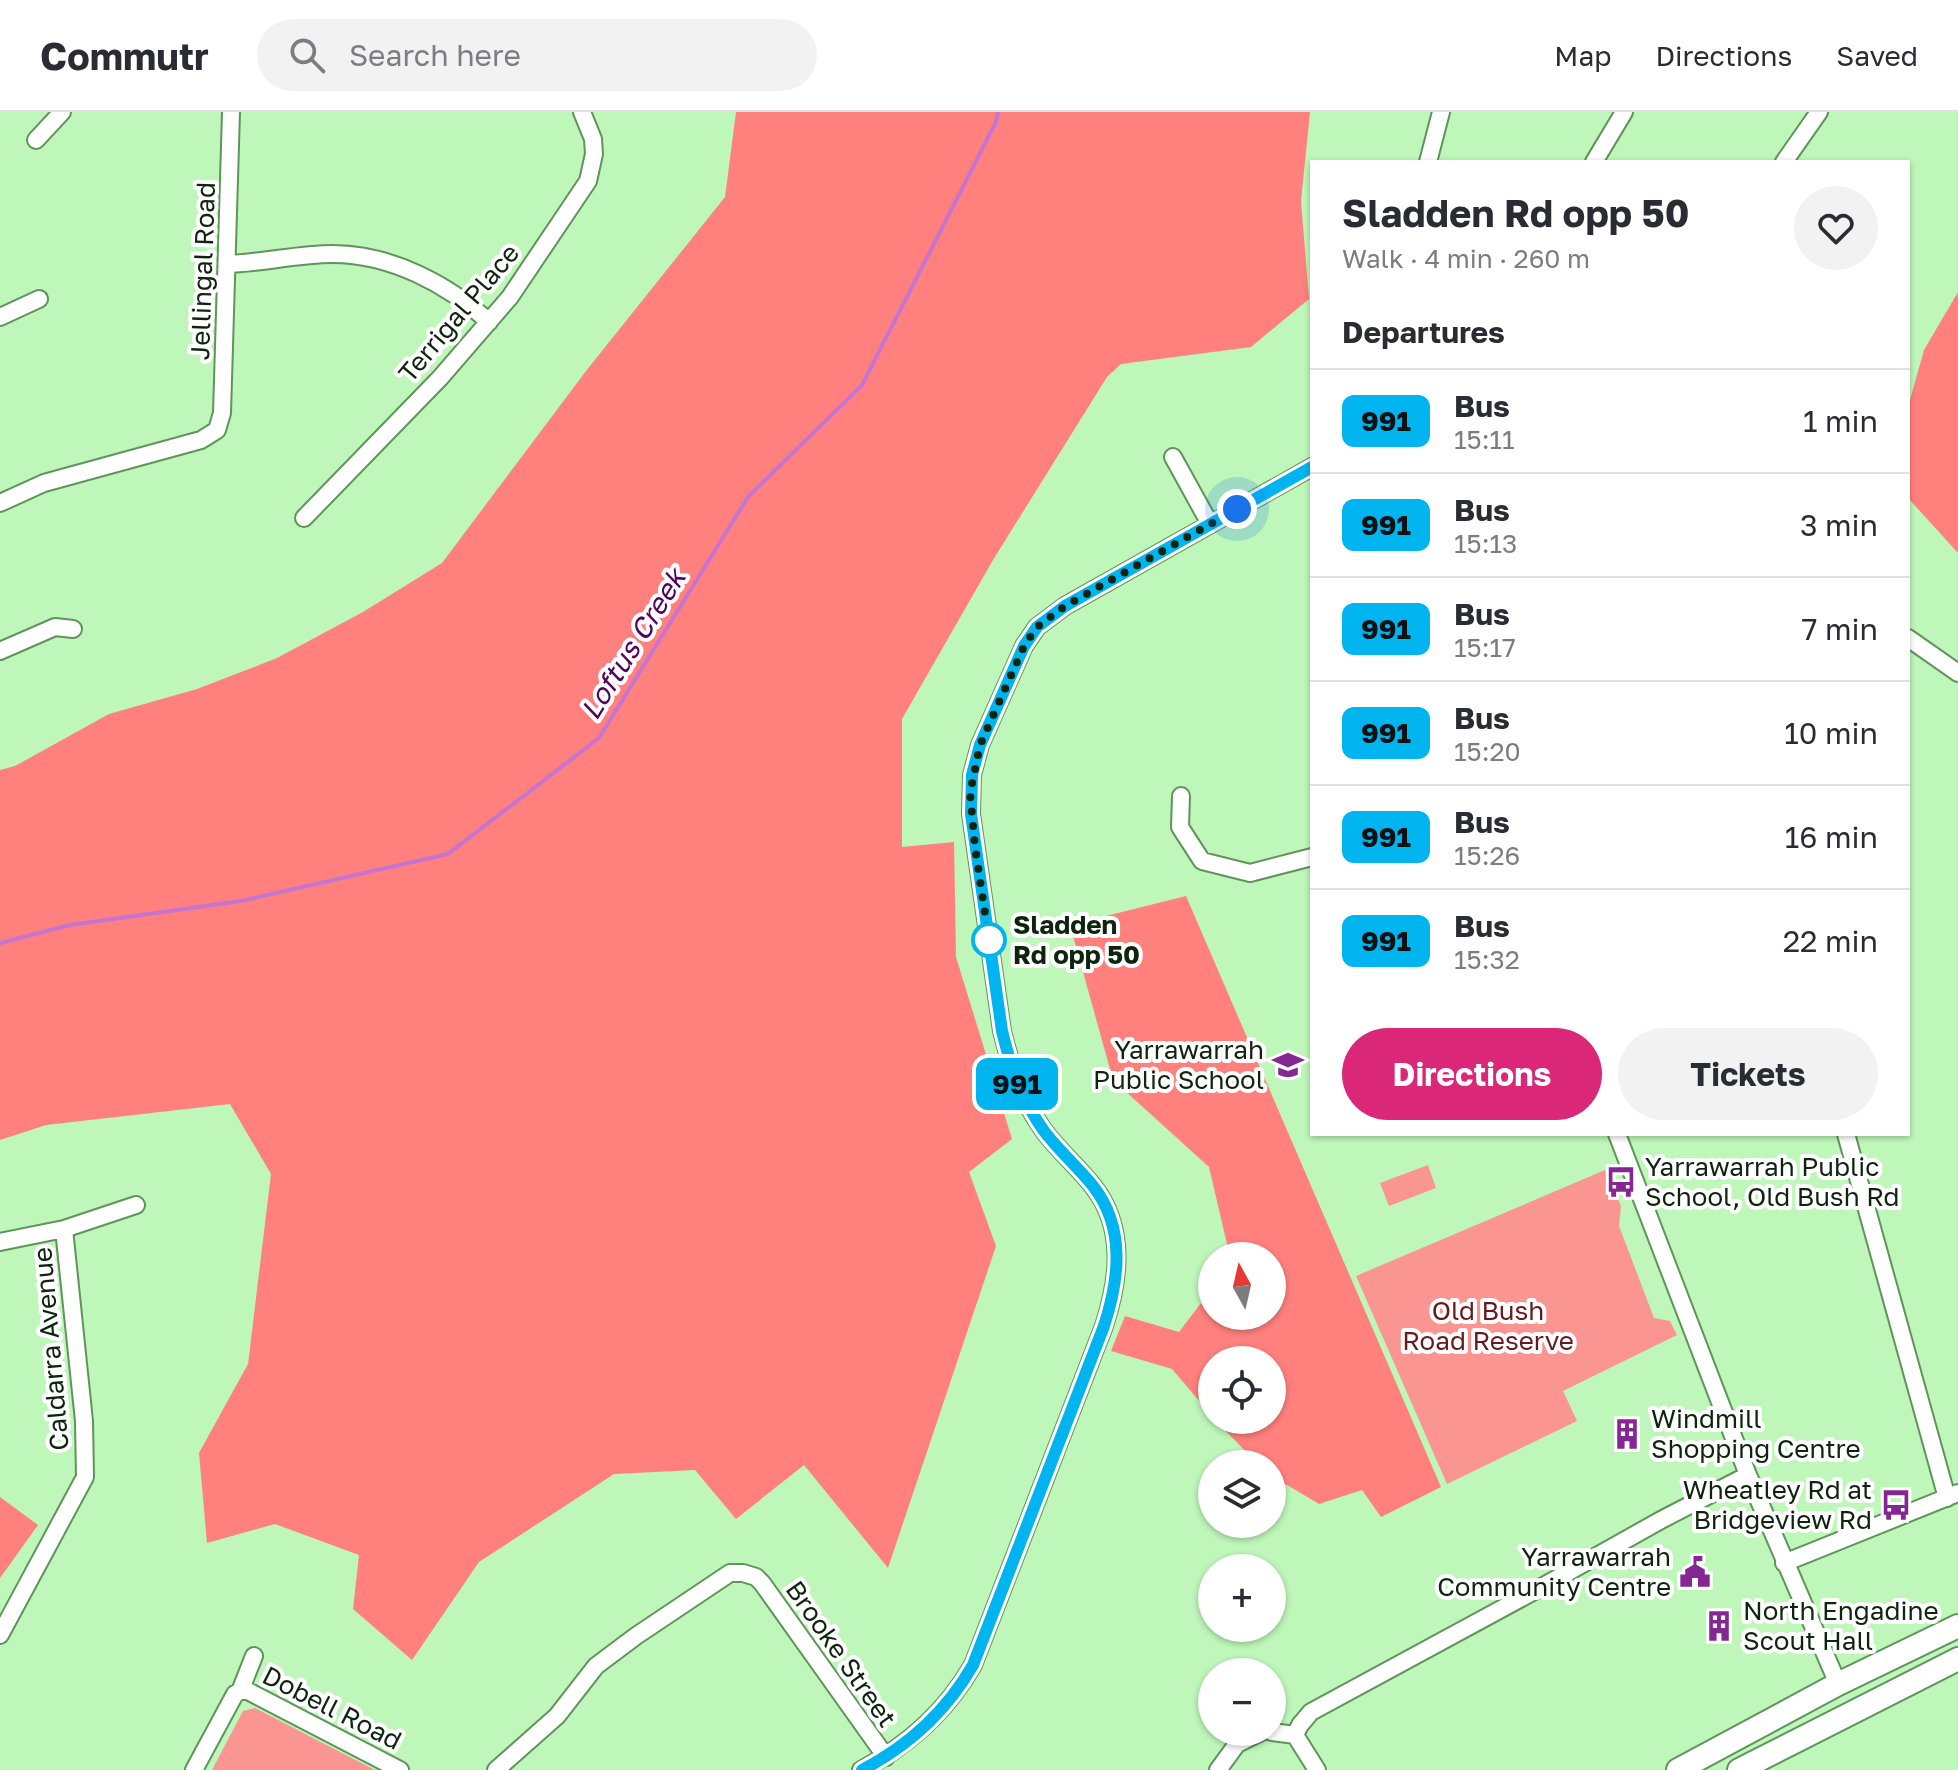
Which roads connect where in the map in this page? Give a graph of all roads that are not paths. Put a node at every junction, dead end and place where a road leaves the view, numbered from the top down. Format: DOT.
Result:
graph roads {
  1 [pos="62,112"];
  2 [pos="231,112"];
  3 [pos="582,112"];
  4 [pos="1441,112"];
  5 [pos="1624,112"];
  6 [pos="1819,112"];
  7 [pos="36,140"];
  8 [pos="1429,160"];
  9 [pos="1595,160"];
  10 [pos="1785,160"];
  11 [pos="227,264"];
  12 [pos="39,299"];
  13 [pos="0,317"];
  14 [pos="489,322"];
  15 [pos="1173,457"];
  16 [pos="1310,468"];
  17 [pos="0,503"];
  18 [pos="304,518"];
  19 [pos="1210,524"];
  20 [pos="73,629"];
  21 [pos="1910,639"];
  22 [pos="0,651"];
  23 [pos="1958,673"];
  24 [pos="1181,796"];
  25 [pos="1310,858"];
  26 [pos="1618,1136"];
  27 [pos="1847,1136"];
  28 [pos="136,1205"];
  29 [pos="64,1229"];
  30 [pos="0,1242"];
  31 [pos="1748,1475"];
  32 [pos="1953,1496"];
  33 [pos="1784,1563"];
  34 [pos="1958,1626"];
  35 [pos="0,1635"];
  36 [pos="1958,1642"];
  37 [pos="254,1656"];
  38 [pos="1958,1659"];
  39 [pos="1838,1684"];
  40 [pos="241,1689"];
  41 [pos="1286,1734"];
  42 [pos="1295,1735"];
  43 [pos="1797,1739"];
  44 [pos="1236,1746"];
  45 [pos="886,1757"];
  46 [pos="194,1770"];
  47 [pos="400,1770"];
  48 [pos="496,1770"];
  49 [pos="861,1770"];
  50 [pos="1218,1770"];
  51 [pos="1317,1770"];
  52 [pos="1678,1770"];
  53 [pos="1739,1770"];
  1 -- 7 [label="street"];
  2 -- 11 [label="street, Jellingal Road"];
  3 -- 14 [label="street, Terrigal Place"];
  4 -- 8 [label="street"];
  5 -- 9 [label="street"];
  6 -- 10 [label="street"];
  11 -- 14 [label="street"];
  11 -- 17 [label="street, Jellingal Road"];
  12 -- 13 [label="street"];
  14 -- 18 [label="street, Terrigal Place"];
  15 -- 19 [label="street"];
  16 -- 19 [label="street"];
  19 -- 45 [label="street"];
  20 -- 22 [label="street"];
  21 -- 23 [label="street"];
  24 -- 25 [label="street"];
  26 -- 31 [label="street"];
  27 -- 32 [label="street"];
  28 -- 29 [label="street"];
  29 -- 30 [label="street"];
  29 -- 35 [label="street, Caldarra Avenue"];
  31 -- 33 [label="street"];
  31 -- 42 [label="street"];
  32 -- 33 [label="street"];
  33 -- 39 [label="street"];
  34 -- 39 [label="highway"];
  36 -- 39 [label="highway"];
  37 -- 40 [label="street, Dobell Road"];
  38 -- 43 [label="highway"];
  39 -- 43 [label="highway"];
  39 -- 52 [label="highway"];
  40 -- 46 [label="street, Dobell Road"];
  40 -- 47 [label="street, Dobell Road"];
  41 -- 42 [label="street"];
  42 -- 51 [label="street"];
  43 -- 53 [label="highway"];
  44 -- 50 [label="street"];
  45 -- 48 [label="street, Brooke Street"];
  45 -- 49 [label="street"];
}
